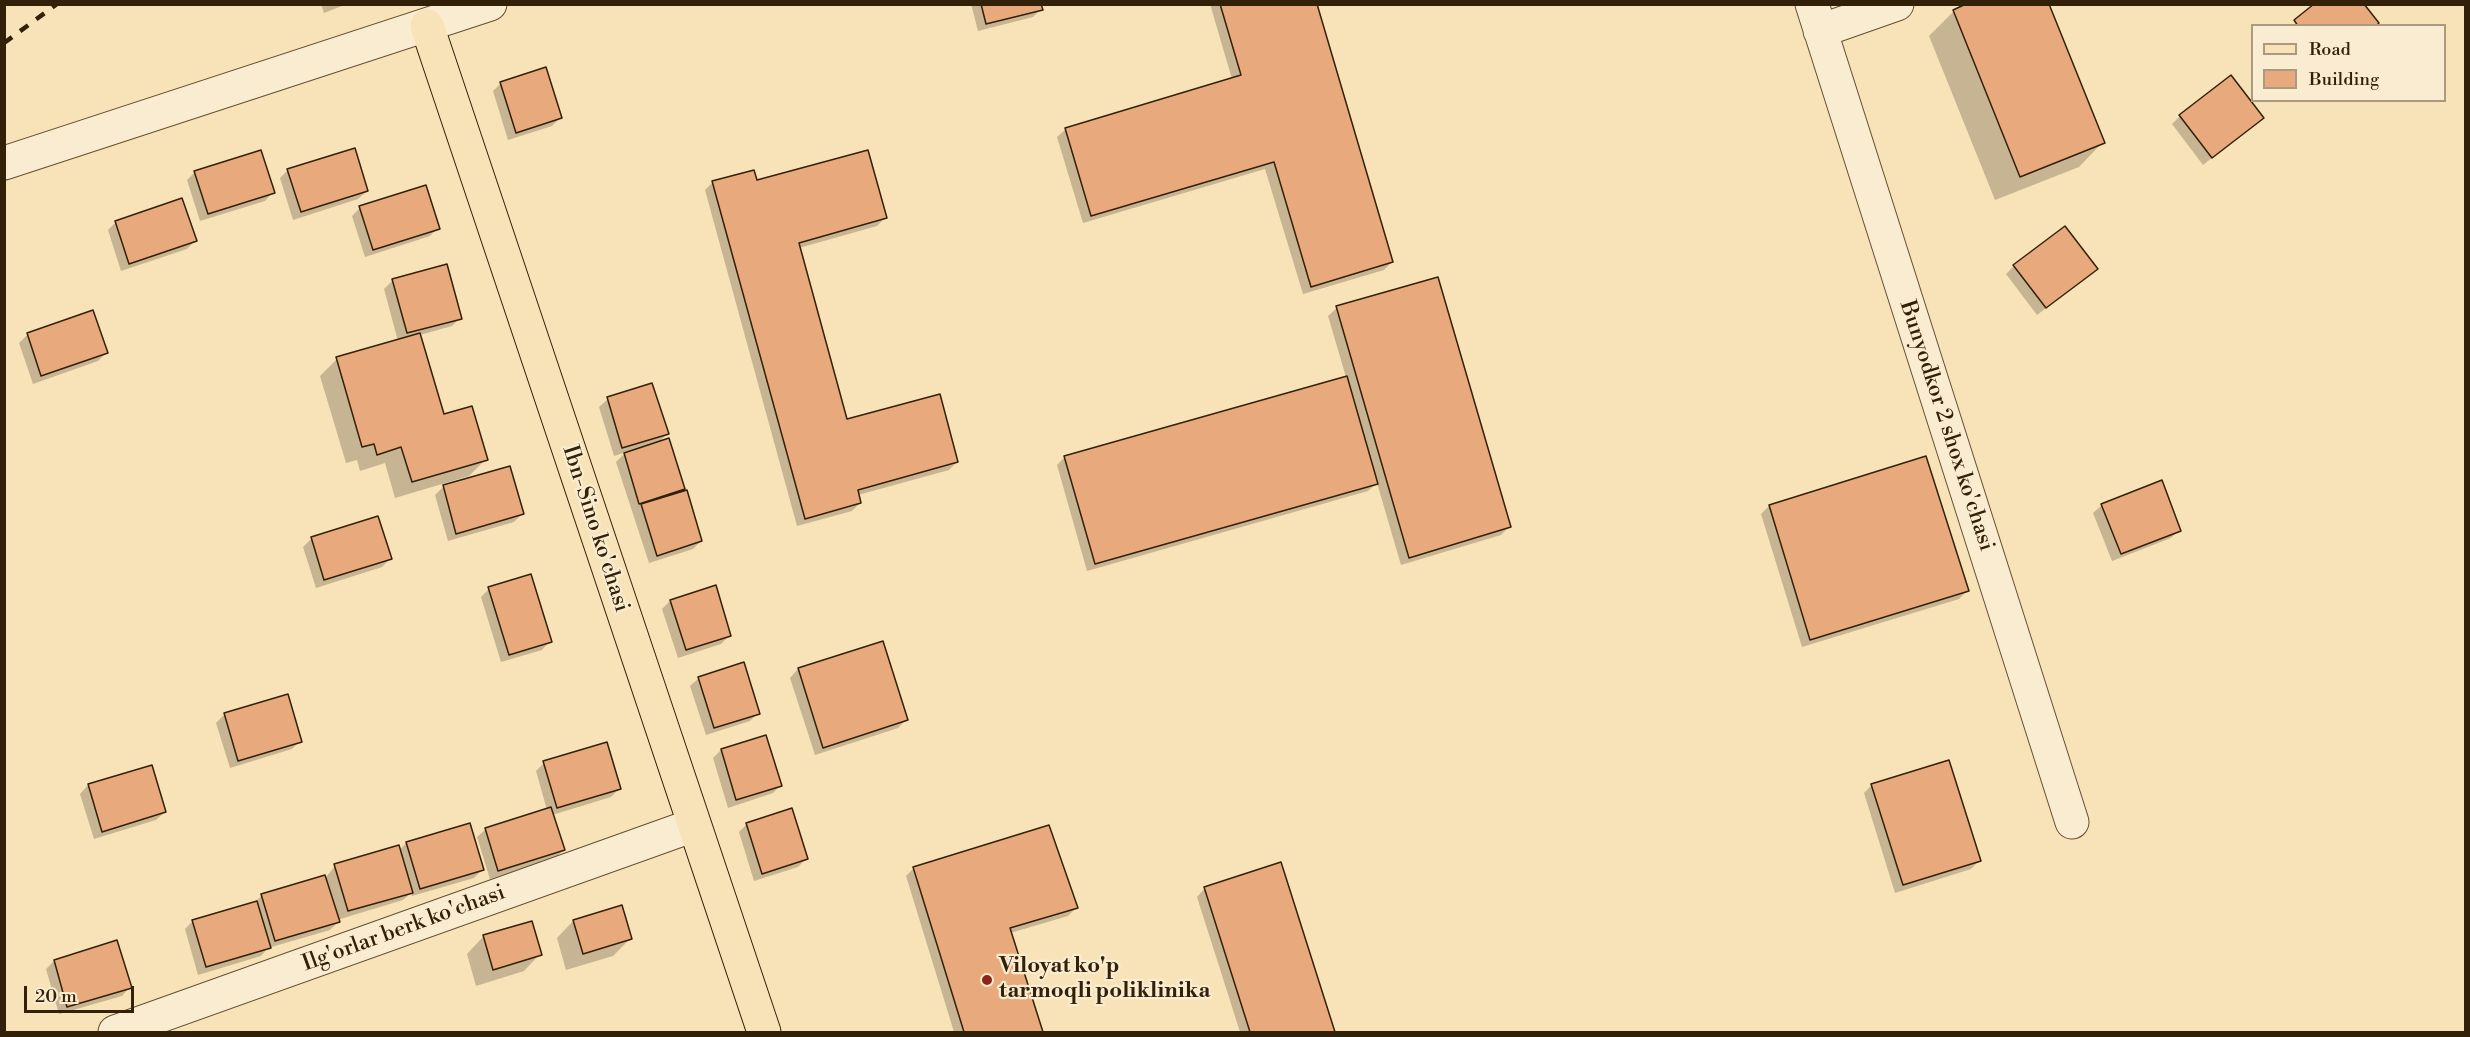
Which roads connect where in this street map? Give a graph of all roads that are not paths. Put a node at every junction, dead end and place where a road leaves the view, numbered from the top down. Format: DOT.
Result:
graph roads {
  1 [pos="490,4"];
  2 [pos="1897,4"];
  3 [pos="1816,18"];
  4 [pos="427,26"];
  5 [pos="4,163"];
  6 [pos="2072,822"];
  7 [pos="694,825"];
  8 [pos="114,1032"];
  9 [pos="764,1032"];
  1 -- 4 [label="street"];
  2 -- 3 [label="street, Bunyodkor 2 shox ko'chasi"];
  3 -- 6 [label="street, Bunyodkor 2 shox ko'chasi"];
  4 -- 5 [label="street"];
  4 -- 7 [label="main road, Ibn-Sino ko'chasi"];
  7 -- 8 [label="street, Ilg'orlar berk ko'chasi"];
  7 -- 9 [label="main road, Ibn-Sino ko'chasi"];
}
